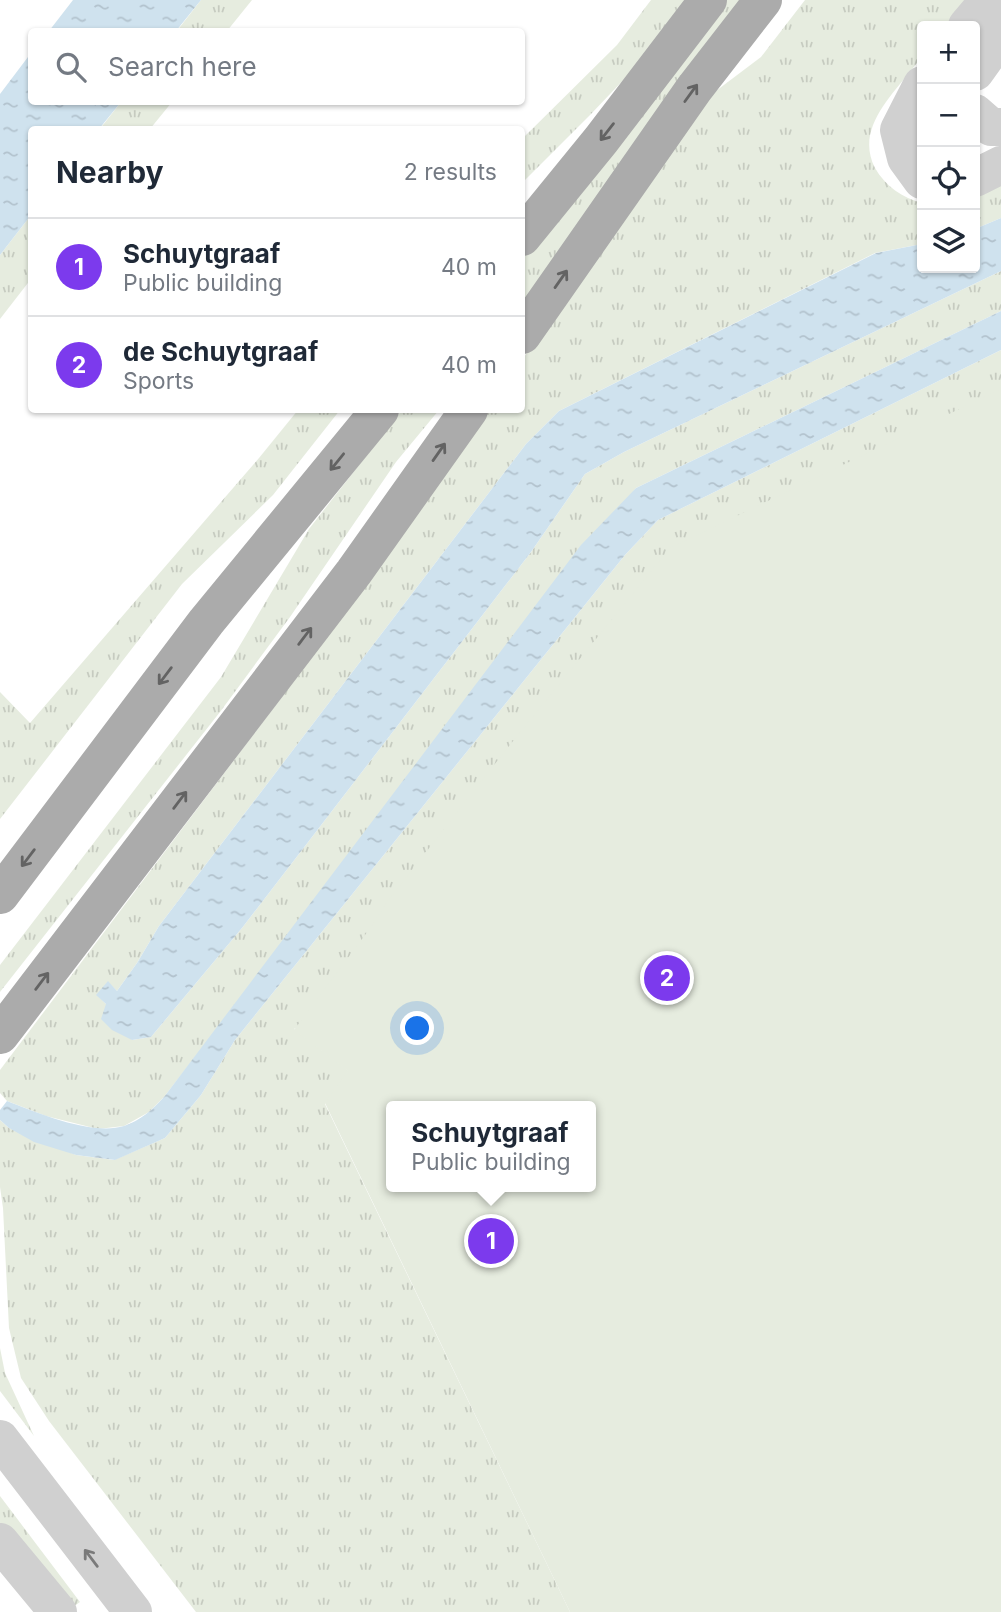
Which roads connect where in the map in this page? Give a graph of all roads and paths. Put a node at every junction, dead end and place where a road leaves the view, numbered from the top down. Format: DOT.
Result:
graph roads {
  1 [pos="708,0"];
  2 [pos="763,0"];
  3 [pos="989,0"];
  4 [pos="971,21"];
  5 [pos="1001,33"];
  6 [pos="980,65"];
  7 [pos="917,95"];
  8 [pos="980,117"];
  9 [pos="1001,127"];
  10 [pos="1001,165"];
  11 [pos="917,173"];
  12 [pos="980,176"];
  13 [pos="525,233"];
  14 [pos="525,331"];
  15 [pos="378,413"];
  16 [pos="467,413"];
  17 [pos="0,895"];
  18 [pos="0,1035"];
  19 [pos="0,1439"];
  20 [pos="0,1542"];
  21 [pos="58,1612"];
  22 [pos="133,1612"];
  1 -- 13 [label="main road, one-way"];
  14 -- 2 [label="main road, one-way"];
  3 -- 4 [label="street"];
  5 -- 6 [label="street"];
  7 -- 11 [label="street"];
  8 -- 9 [label="street"];
  10 -- 12 [label="street"];
  15 -- 17 [label="main road, one-way"];
  18 -- 16 [label="main road, one-way"];
  22 -- 19 [label="street, one-way"];
  20 -- 21 [label="street"];
}
